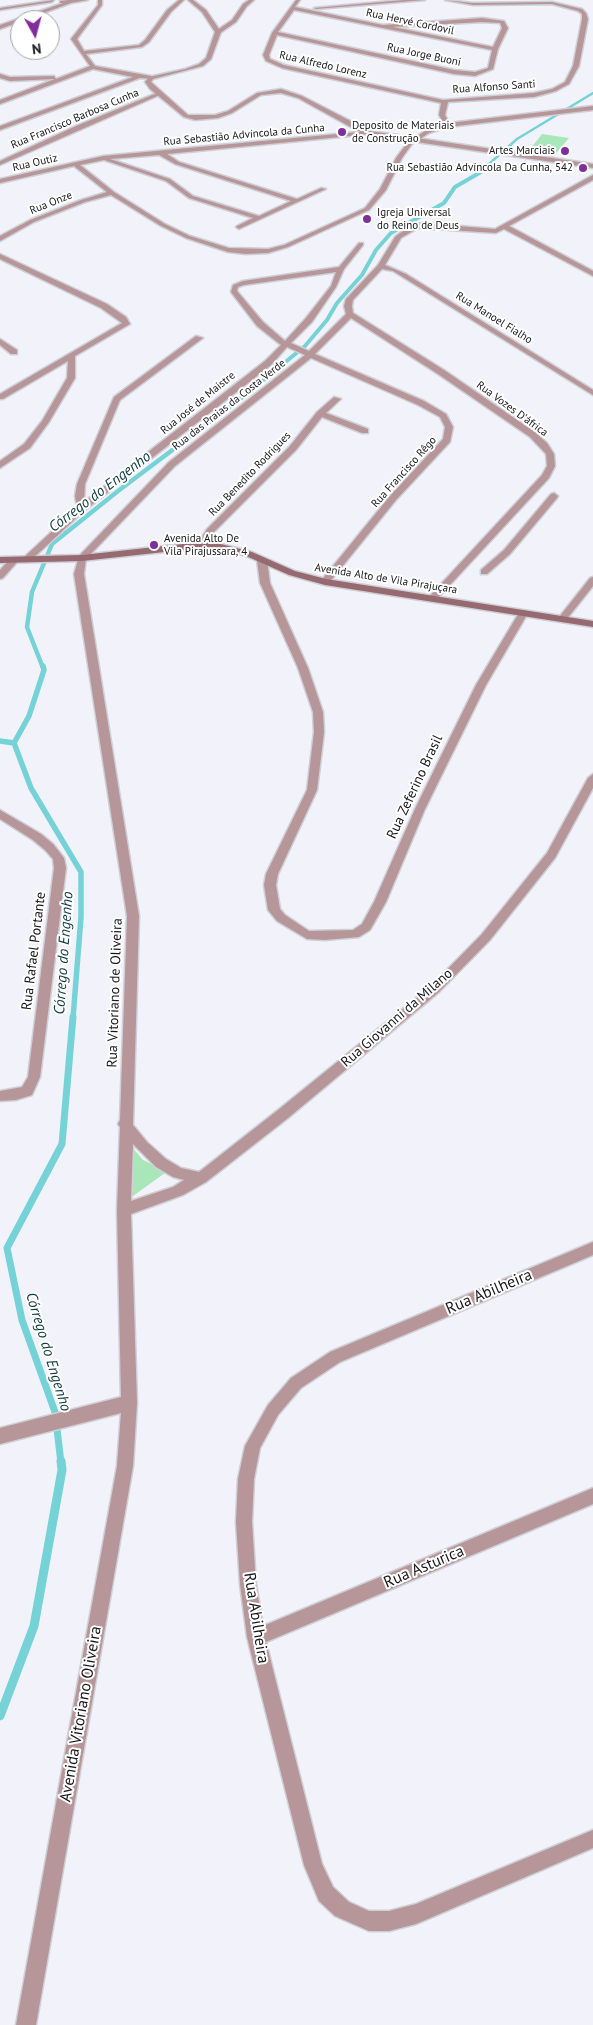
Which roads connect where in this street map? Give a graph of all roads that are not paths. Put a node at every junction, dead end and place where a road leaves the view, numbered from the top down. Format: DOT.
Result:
graph roads {
  1 [pos="49,0"];
  2 [pos="86,0"];
  3 [pos="100,0"];
  4 [pos="182,0"];
  5 [pos="190,0"];
  6 [pos="252,0"];
  7 [pos="298,0"];
  8 [pos="423,0"];
  9 [pos="447,0"];
  10 [pos="68,3"];
  11 [pos="292,8"];
  12 [pos="0,10"];
  13 [pos="48,10"];
  14 [pos="302,10"];
  15 [pos="415,24"];
  16 [pos="384,26"];
  17 [pos="218,32"];
  18 [pos="410,32"];
  19 [pos="275,34"];
  20 [pos="495,49"];
  21 [pos="82,53"];
  22 [pos="93,68"];
  23 [pos="0,76"];
  24 [pos="139,77"];
  25 [pos="68,78"];
  26 [pos="150,78"];
  27 [pos="159,94"];
  28 [pos="0,102"];
  29 [pos="444,102"];
  30 [pos="593,108"];
  31 [pos="448,125"];
  32 [pos="0,128"];
  33 [pos="369,133"];
  34 [pos="413,140"];
  35 [pos="161,152"];
  36 [pos="103,158"];
  37 [pos="0,163"];
  38 [pos="75,164"];
  39 [pos="593,166"];
  40 [pos="593,177"];
  41 [pos="0,179"];
  42 [pos="323,189"];
  43 [pos="112,193"];
  44 [pos="298,201"];
  45 [pos="259,218"];
  46 [pos="239,227"];
  47 [pos="505,227"];
  48 [pos="0,239"];
  49 [pos="361,244"];
  50 [pos="0,256"];
  51 [pos="381,266"];
  52 [pos="341,269"];
  53 [pos="593,274"];
  54 [pos="350,314"];
  55 [pos="199,338"];
  56 [pos="0,340"];
  57 [pos="288,345"];
  58 [pos="14,352"];
  59 [pos="308,353"];
  60 [pos="72,357"];
  61 [pos="593,393"];
  62 [pos="0,397"];
  63 [pos="336,399"];
  64 [pos="320,414"];
  65 [pos="365,431"];
  66 [pos="0,465"];
  67 [pos="554,496"];
  68 [pos="81,509"];
  69 [pos="201,545"];
  70 [pos="493,550"];
  71 [pos="76,558"];
  72 [pos="0,560"];
  73 [pos="14,560"];
  74 [pos="26,560"];
  75 [pos="262,560"];
  76 [pos="484,572"];
  77 [pos="0,576"];
  78 [pos="593,580"];
  79 [pos="325,582"];
  80 [pos="433,598"];
  81 [pos="524,613"];
  82 [pos="563,618"];
  83 [pos="593,624"];
  84 [pos="593,778"];
  85 [pos="0,814"];
  86 [pos="0,1096"];
  87 [pos="125,1124"];
  88 [pos="201,1178"];
  89 [pos="124,1210"];
  90 [pos="593,1248"];
  91 [pos="129,1403"];
  92 [pos="0,1436"];
  93 [pos="593,1496"];
  94 [pos="256,1637"];
  95 [pos="593,1839"];
  96 [pos="26,2025"];
  1 -- 10 [label="street"];
  1 -- 12 [label="street"];
  2 -- 10 [label="street"];
  3 -- 21 [label="street"];
  4 -- 21 [label="street"];
  5 -- 17 [label="street"];
  6 -- 17 [label="street"];
  7 -- 11 [label="street, Rua Alfredo Lorenz"];
  8 -- 14 [label="street"];
  9 -- 29 [label="street, Rua Alfonso Santi"];
  10 -- 13 [label="street"];
  11 -- 14 [label="street, Rua Hervé Cordovil"];
  11 -- 19 [label="street, Rua Alfredo Lorenz"];
  14 -- 16 [label="street, Rua Hervé Cordovil"];
  15 -- 16 [label="street, Rua Jorge Buoni"];
  15 -- 18 [label="street"];
  15 -- 20 [label="street, Rua Jorge Buoni"];
  16 -- 18 [label="street, Rua Hervé Cordovil"];
  17 -- 26 [label="street"];
  18 -- 20 [label="street, Rua Hervé Cordovil"];
  19 -- 20 [label="street, Rua Jorge Buoni"];
  19 -- 29 [label="street, Rua Alfredo Lorenz"];
  21 -- 22 [label="street"];
  22 -- 24 [label="street"];
  22 -- 25 [label="street"];
  23 -- 25 [label="street"];
  24 -- 26 [label="street"];
  24 -- 32 [label="street"];
  25 -- 28 [label="street"];
  26 -- 27 [label="street"];
  27 -- 33 [label="street"];
  27 -- 37 [label="street, Rua Francisco Barbosa Cunha"];
  29 -- 31 [label="street, Rua Alfonso Santi"];
  30 -- 31 [label="street"];
  31 -- 34 [label="street"];
  33 -- 34 [label="street, Rua Sebastião Advíncola da Cunha"];
  33 -- 35 [label="street, Rua Sebastião Advíncola da Cunha"];
  34 -- 39 [label="street, Rua Sebastião Advíncola da Cunha"];
  34 -- 43 [label="street"];
  35 -- 36 [label="street, Rua Sebastião Advíncola da Cunha"];
  35 -- 44 [label="street"];
  36 -- 38 [label="street, Rua Sebastião Advíncola da Cunha"];
  36 -- 45 [label="street"];
  38 -- 41 [label="street, Rua Outiz"];
  38 -- 43 [label="street"];
  40 -- 47 [label="street, Rua das Praias da Costa Verde"];
  42 -- 44 [label="street"];
  43 -- 48 [label="street, Rua Onze"];
  44 -- 45 [label="street"];
  45 -- 46 [label="street"];
  47 -- 51 [label="street, Rua das Praias da Costa Verde"];
  47 -- 53 [label="street"];
  49 -- 52 [label="street, Rua José de Maistre"];
  50 -- 60 [label="street"];
  51 -- 54 [label="street, Rua das Praias da Costa Verde"];
  51 -- 61 [label="street, Rua Manoel Fialho"];
  52 -- 57 [label="street, Rua José de Maistre"];
  52 -- 57 [label="street"];
  54 -- 59 [label="street, Rua das Praias da Costa Verde"];
  54 -- 70 [label="street, Rua Vozes D'áfrica"];
  55 -- 68 [label="street"];
  56 -- 58 [label="street"];
  57 -- 59 [label="street"];
  57 -- 68 [label="street, Rua José de Maistre"];
  59 -- 71 [label="street, Rua das Praias da Costa Verde"];
  59 -- 79 [label="street, Rua Francisco Rêgo"];
  60 -- 62 [label="street"];
  60 -- 66 [label="street"];
  63 -- 64 [label="street, Rua Benedito Rodrigues"];
  64 -- 65 [label="street"];
  64 -- 69 [label="street, Rua Benedito Rodrigues"];
  67 -- 70 [label="street"];
  68 -- 74 [label="street, Rua José de Maistre"];
  69 -- 71 [label="main road, Avenida Alto de Vila Pirajuçara"];
  69 -- 75 [label="main road, Avenida Alto de Vila Pirajuçara"];
  70 -- 76 [label="street"];
  70 -- 80 [label="street, Rua Vozes D'áfrica"];
  71 -- 74 [label="main road, Avenida Alto de Vila Pirajuçara"];
  71 -- 87 [label="street, Rua Vitoriano de Oliveira"];
  72 -- 73 [label="main road, Avenida Alto de Vila Pirajuçara"];
  73 -- 74 [label="main road, Avenida Alto de Vila Pirajuçara"];
  73 -- 77 [label="street"];
  75 -- 79 [label="main road, Avenida Alto de Vila Pirajuçara"];
  75 -- 81 [label="street, Rua Zeferino Brasil"];
  78 -- 82 [label="street"];
  79 -- 80 [label="main road, Avenida Alto de Vila Pirajuçara"];
  80 -- 81 [label="main road, Avenida Alto de Vila Pirajuçara"];
  81 -- 82 [label="main road, Avenida Alto de Vila Pirajuçara"];
  82 -- 83 [label="main road, Avenida Alto de Vila Pirajuçara"];
  84 -- 88 [label="street, Rua Giovanni da Milano"];
  85 -- 86 [label="street, Rua Rafael Portante"];
  87 -- 88 [label="street"];
  87 -- 89 [label="street, Rua Vitoriano de Oliveira"];
  88 -- 89 [label="street, Rua Giovanni da Milano"];
  89 -- 91 [label="street, Rua Vitoriano de Oliveira"];
  90 -- 94 [label="street, Rua Abilheira"];
  91 -- 92 [label="street"];
  91 -- 96 [label="street, Avenida Vitoriano Oliveira"];
  93 -- 94 [label="street, Rua Asturica"];
  94 -- 95 [label="street, Rua Abilheira"];
}
